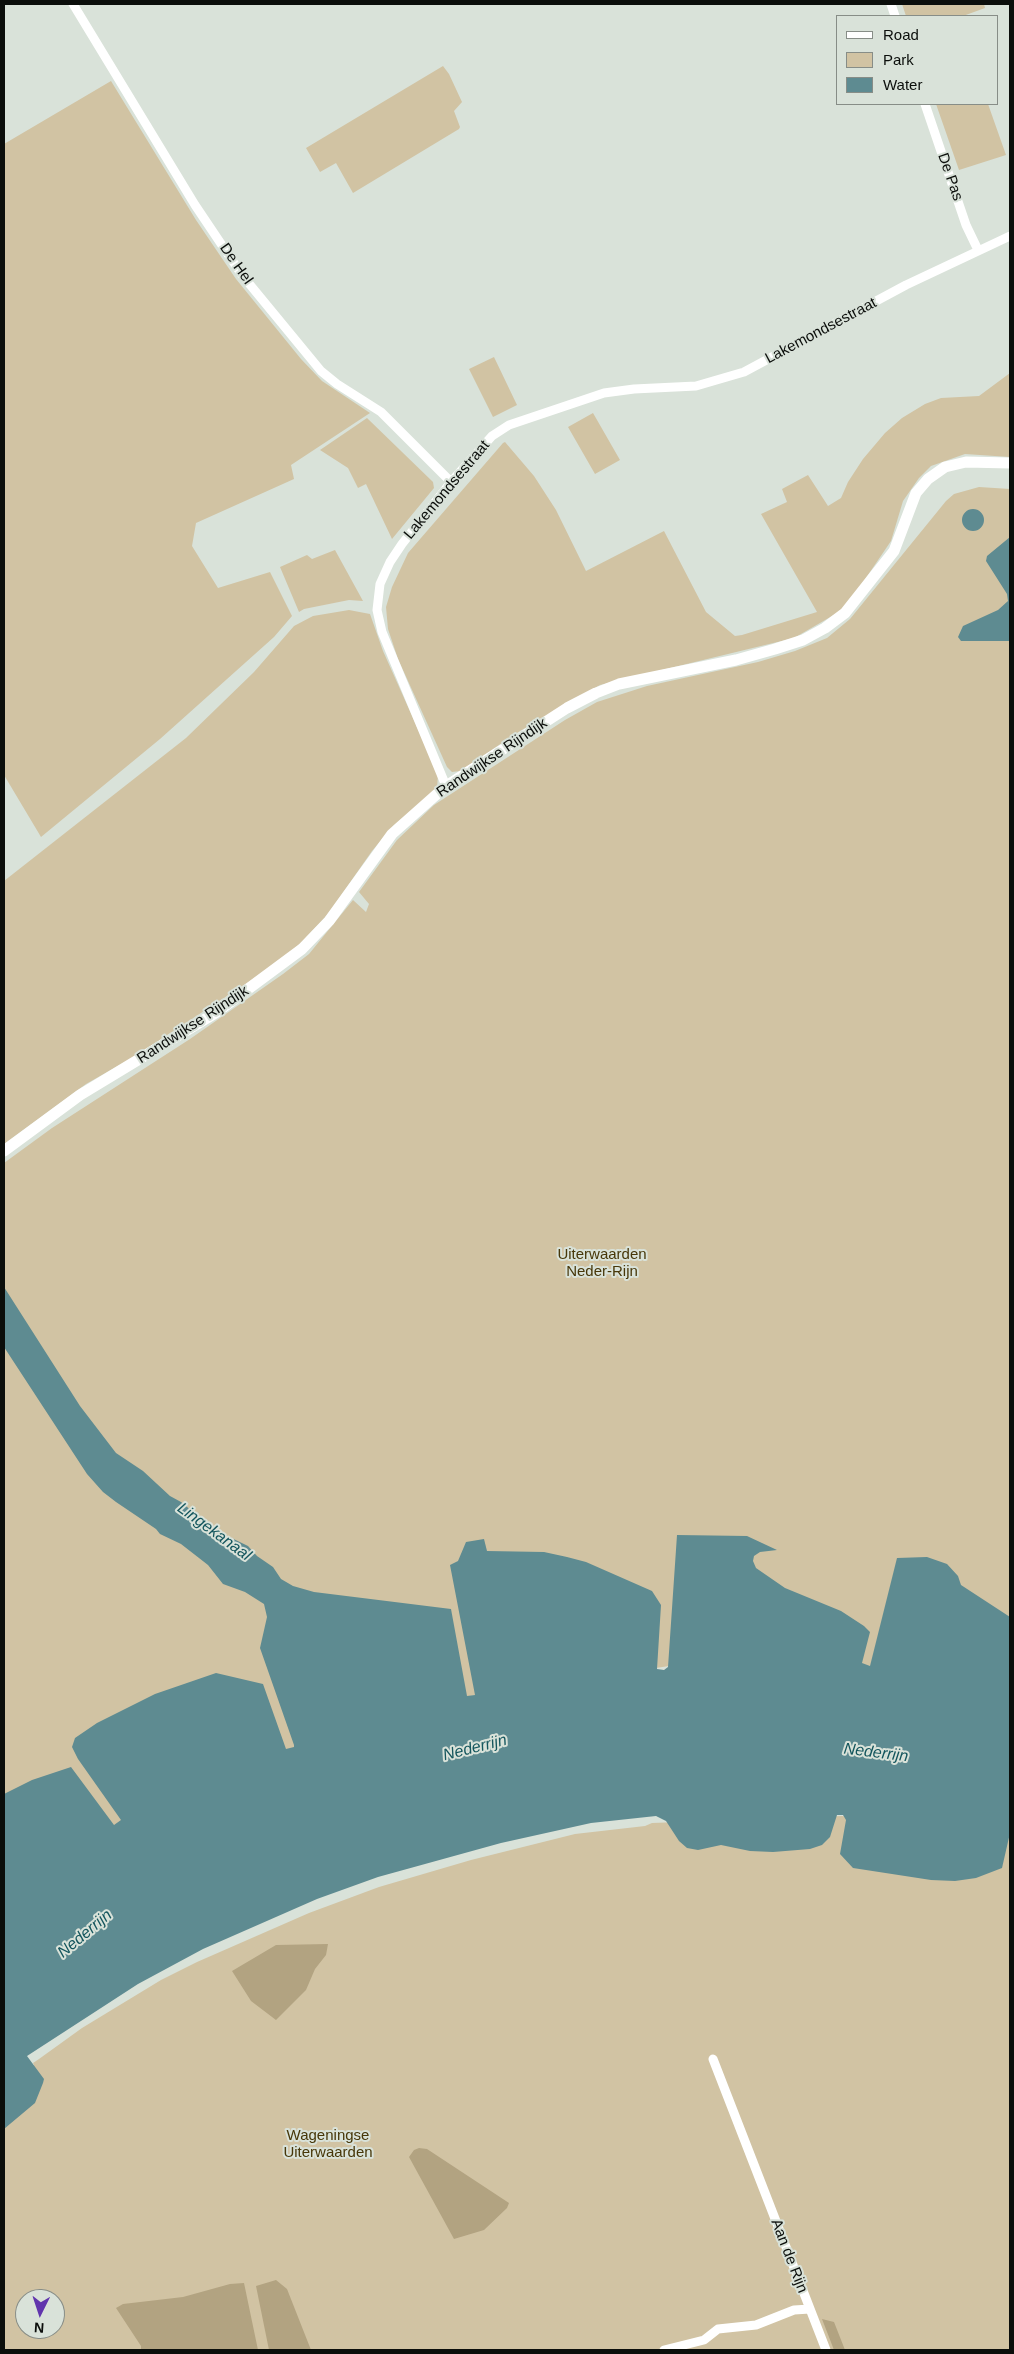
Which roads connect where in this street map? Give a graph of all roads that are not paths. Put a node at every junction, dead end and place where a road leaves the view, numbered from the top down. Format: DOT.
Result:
graph roads {
  1 [pos="73,4"];
  2 [pos="925,105"];
  3 [pos="1010,236"];
  4 [pos="978,250"];
  5 [pos="1010,463"];
  6 [pos="451,482"];
  7 [pos="446,786"];
  8 [pos="4,1151"];
  9 [pos="713,2059"];
  10 [pos="810,2309"];
  11 [pos="664,2350"];
  12 [pos="826,2350"];
  1 -- 6 [label="street, De Hel"];
  2 -- 4 [label="street, De Pas"];
  3 -- 4 [label="street, Lakemondsestraat"];
  4 -- 6 [label="street, Lakemondsestraat"];
  5 -- 7 [label="street, Randwijkse Rijndijk"];
  6 -- 7 [label="street, Lakemondsestraat"];
  7 -- 8 [label="street, Randwijkse Rijndijk"];
  9 -- 10 [label="street, Aan de Rijn"];
  10 -- 11 [label="street, Aan de Rijn"];
  10 -- 12 [label="street"];
}
